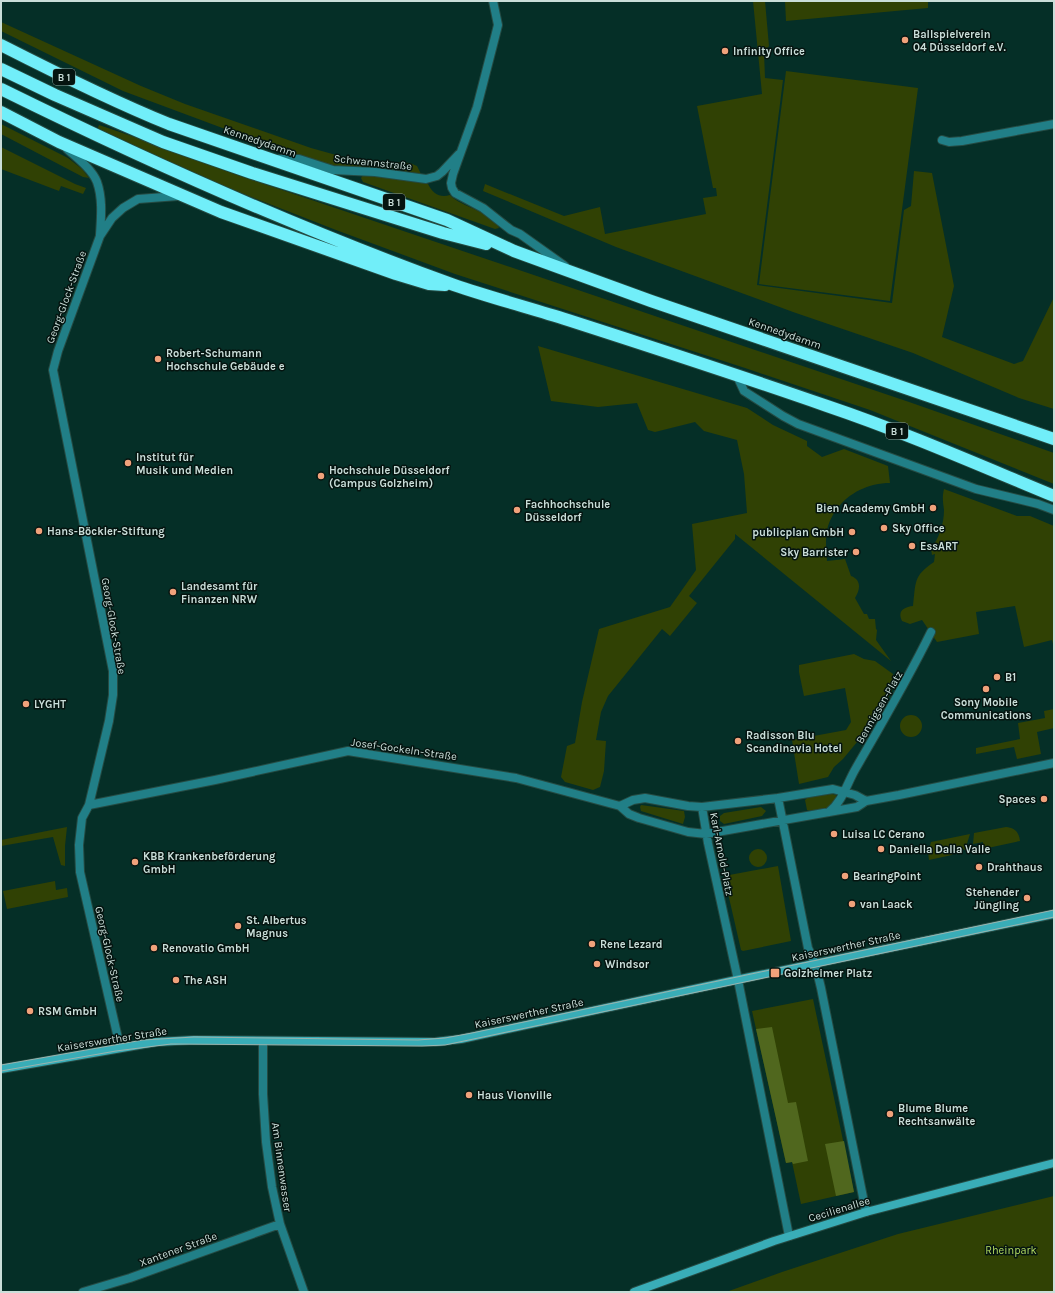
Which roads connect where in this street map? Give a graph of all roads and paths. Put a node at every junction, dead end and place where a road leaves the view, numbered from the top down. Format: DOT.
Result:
graph roads {
  1 [pos="493,1"];
  2 [pos="1,45"];
  3 [pos="1,69"];
  4 [pos="1,89"];
  5 [pos="1,112"];
  6 [pos="1054,124"];
  7 [pos="942,140"];
  8 [pos="59,142"];
  9 [pos="462,150"];
  10 [pos="272,159"];
  11 [pos="181,196"];
  12 [pos="100,236"];
  13 [pos="514,251"];
  14 [pos="575,274"];
  15 [pos="456,286"];
  16 [pos="737,376"];
  17 [pos="1052,437"];
  18 [pos="1054,496"];
  19 [pos="1054,510"];
  20 [pos="931,632"];
  21 [pos="1054,763"];
  22 [pos="844,791"];
  23 [pos="778,798"];
  24 [pos="866,801"];
  25 [pos="89,805"];
  26 [pos="620,806"];
  27 [pos="702,807"];
  28 [pos="829,812"];
  29 [pos="782,820"];
  30 [pos="706,834"];
  31 [pos="1054,914"];
  32 [pos="815,963"];
  33 [pos="738,980"];
  34 [pos="263,1041"];
  35 [pos="120,1047"];
  36 [pos="1,1068"];
  37 [pos="1054,1163"];
  38 [pos="866,1212"];
  39 [pos="280,1224"];
  40 [pos="789,1236"];
  41 [pos="83,1292"];
  42 [pos="304,1292"];
  43 [pos="634,1292"];
  1 -- 9 [label="street, Schwannstraße"];
  2 -- 10 [label="highway, Kennedydamm / B 1"];
  3 -- 13 [label="highway, Kennedydamm"];
  4 -- 15 [label="highway"];
  5 -- 8 [label="highway, B 1"];
  6 -- 7 [label="street"];
  8 -- 11 [label="highway, B 1"];
  8 -- 12 [label="street, Georg-Glock-Straße"];
  9 -- 10 [label="street, Schwannstraße"];
  9 -- 14 [label="street, Schwannstraße"];
  10 -- 13 [label="highway, Kennedydamm / B 1"];
  11 -- 12 [label="street, Georg-Glock-Straße"];
  11 -- 15 [label="highway, B 1"];
  12 -- 25 [label="street, Georg-Glock-Straße"];
  13 -- 14 [label="highway, Kennedydamm / B 1"];
  14 -- 17 [label="highway, Kennedydamm / B 1"];
  15 -- 16 [label="highway, B 1"];
  16 -- 18 [label="highway, B 1"];
  16 -- 19 [label="street"];
  20 -- 22 [label="street, Bennigsen-Platz"];
  21 -- 24 [label="street"];
  22 -- 23 [label="street, Karl-Arnold-Platz"];
  22 -- 24 [label="street, Karl-Arnold-Platz"];
  22 -- 28 [label="street"];
  23 -- 27 [label="street, Karl-Arnold-Platz"];
  23 -- 29 [label="street"];
  24 -- 28 [label="street"];
  25 -- 26 [label="street, Josef-Gockeln-Straße"];
  25 -- 35 [label="street, Georg-Glock-Straße"];
  26 -- 27 [label="street"];
  26 -- 30 [label="street, Josef-Gockeln-Straße"];
  27 -- 30 [label="street, Karl-Arnold-Platz"];
  28 -- 29 [label="street"];
  29 -- 30 [label="street, Josef-Gockeln-Straße"];
  29 -- 32 [label="street"];
  30 -- 33 [label="street, Karl-Arnold-Platz"];
  31 -- 32 [label="street, Kaiserswerther Straße"];
  32 -- 33 [label="street, Kaiserswerther Straße"];
  32 -- 38 [label="street"];
  33 -- 34 [label="street, Kaiserswerther Straße"];
  33 -- 40 [label="street"];
  34 -- 35 [label="street, Kaiserswerther Straße"];
  34 -- 39 [label="street, Am Binnenwasser"];
  35 -- 36 [label="street, Kaiserswerther Straße"];
  37 -- 38 [label="street, Cecilienallee"];
  38 -- 40 [label="street, Cecilienallee"];
  39 -- 41 [label="street, Xantener Straße"];
  39 -- 42 [label="street, Am Binnenwasser"];
  40 -- 43 [label="street, Cecilienallee"];
}
